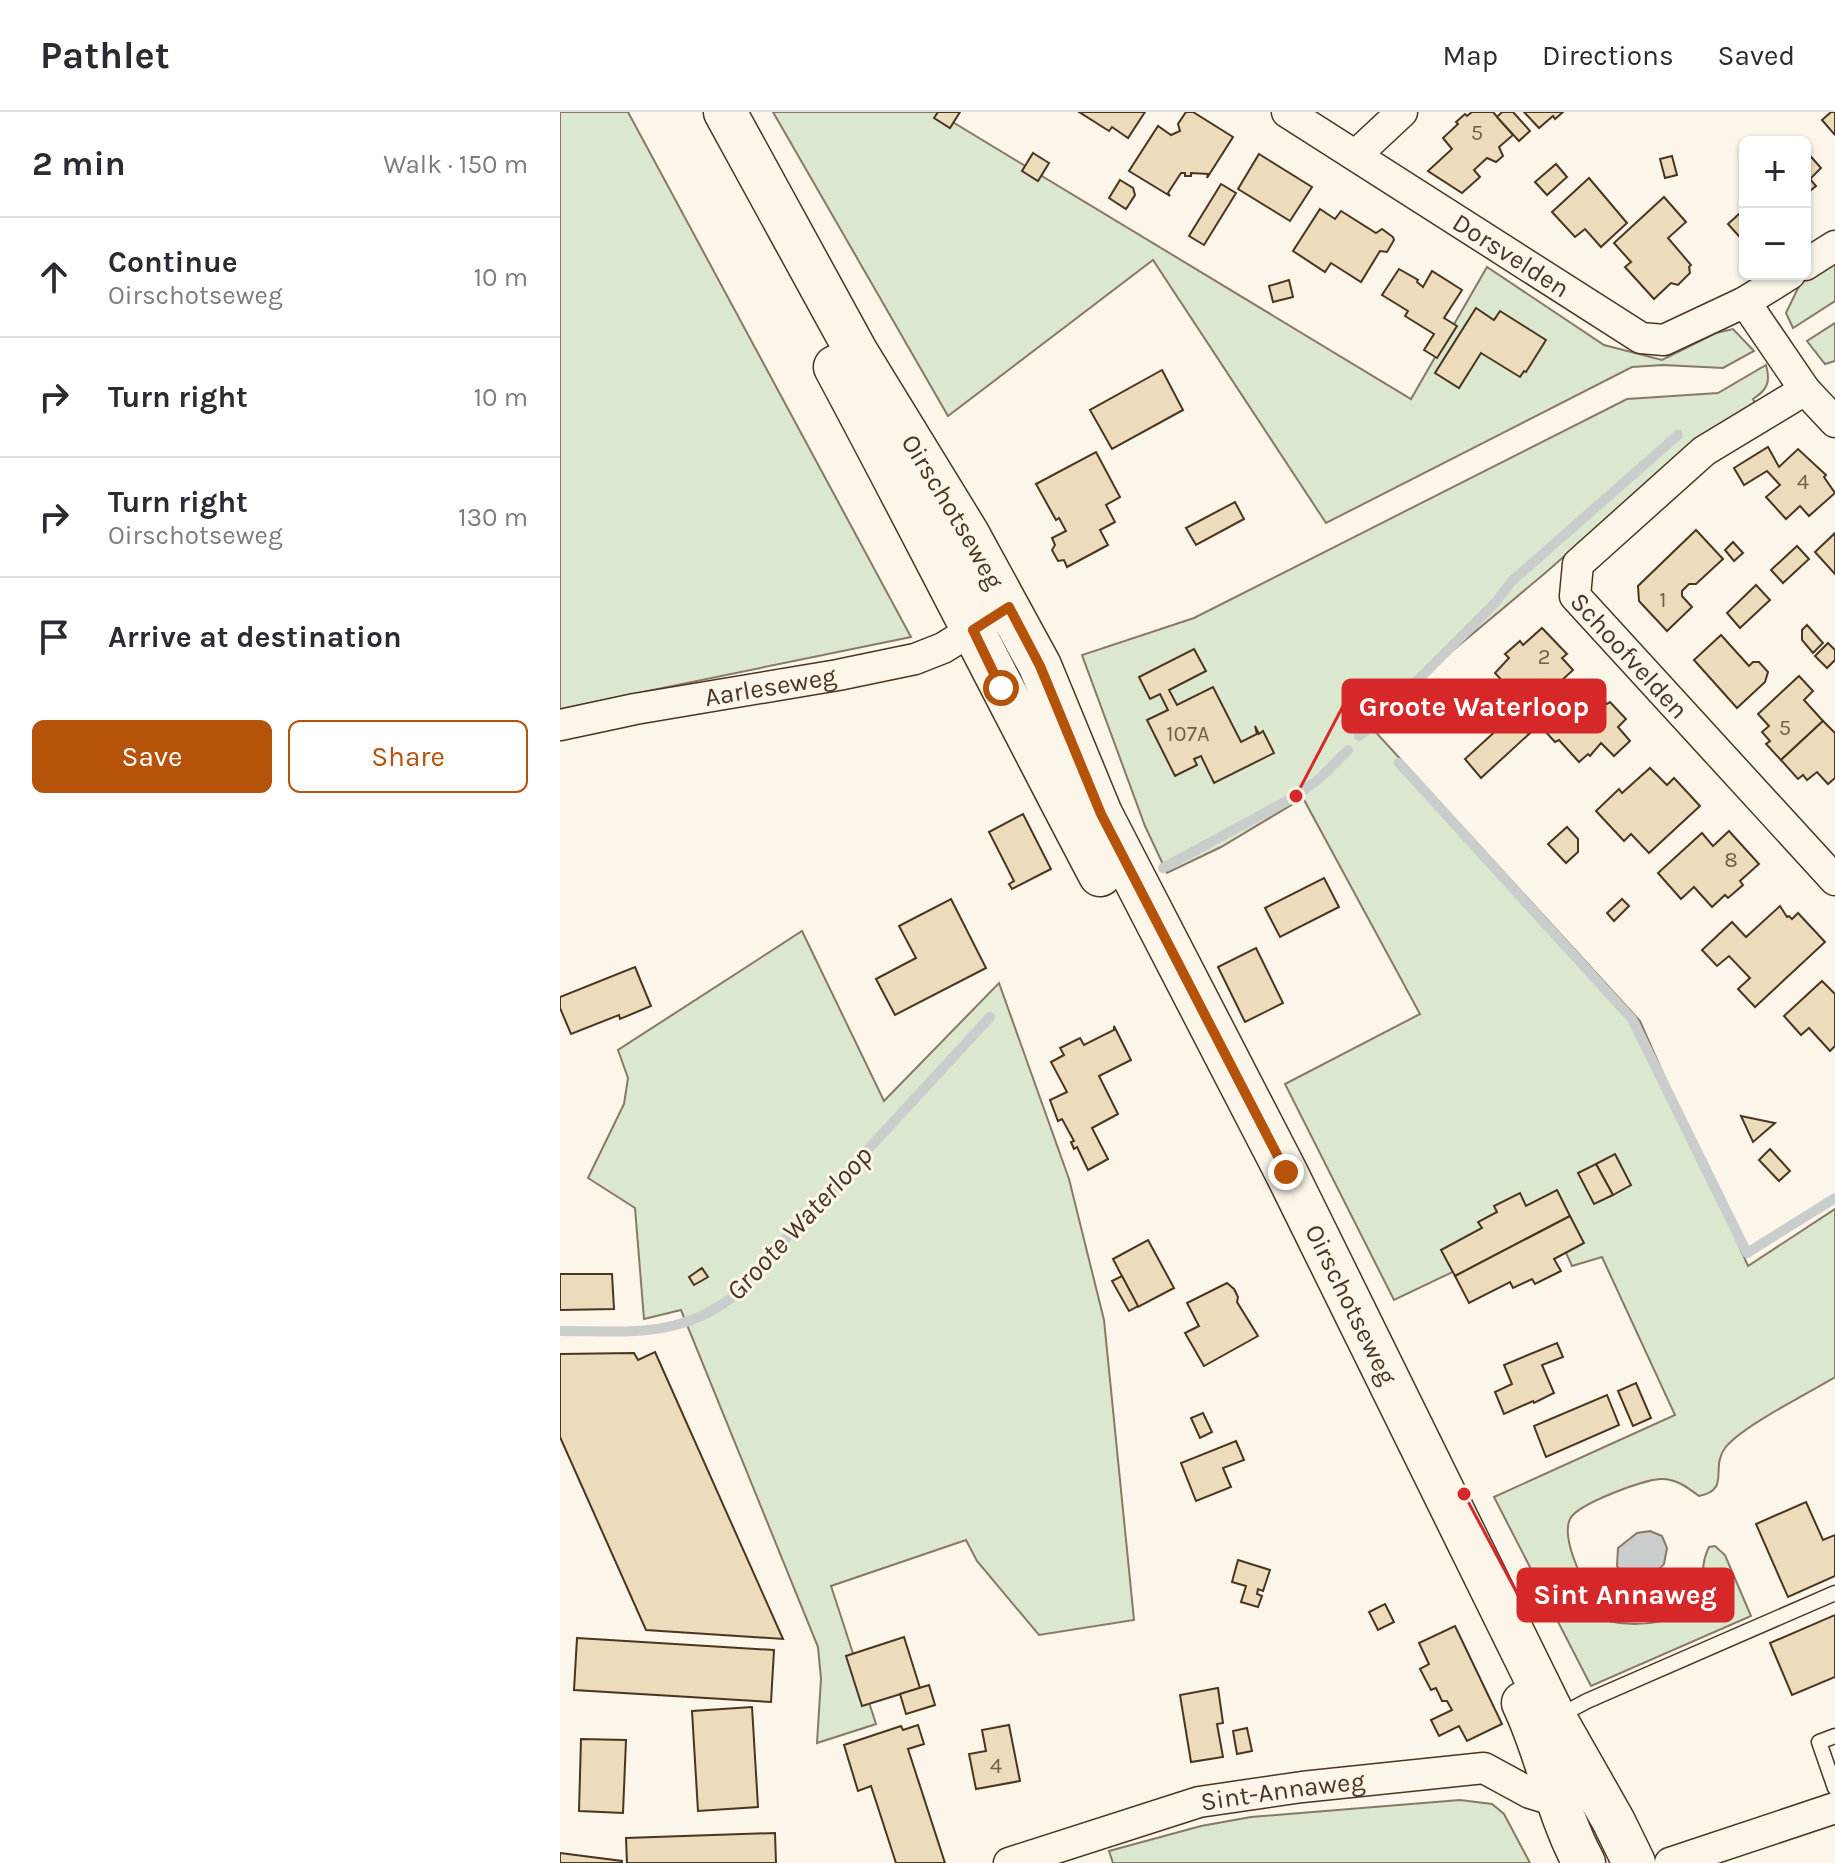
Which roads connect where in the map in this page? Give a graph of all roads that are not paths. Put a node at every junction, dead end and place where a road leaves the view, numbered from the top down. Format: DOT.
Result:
graph roads {
  1 [pos="697,112"];
  2 [pos="725,112"];
  3 [pos="1287,112"];
  4 [pos="1402,112"];
  5 [pos="1356,155"];
  6 [pos="1835,246"];
  7 [pos="1811,261"];
  8 [pos="1780,280"];
  9 [pos="1745,302"];
  10 [pos="1805,390"];
  11 [pos="1835,422"];
  12 [pos="1009,607"];
  13 [pos="973,630"];
  14 [pos="560,725"];
  15 [pos="1835,880"];
  16 [pos="1835,1593"];
  17 [pos="1545,1723"];
  18 [pos="1835,1736"];
  19 [pos="1835,1788"];
  20 [pos="1556,1801"];
  21 [pos="1835,1808"];
  22 [pos="1009,1863"];
  23 [pos="1584,1863"];
  24 [pos="1634,1863"];
  25 [pos="1670,1863"];
  1 -- 13 [label="main road, Oirschotseweg"];
  2 -- 12 [label="main road, Oirschotseweg"];
  3 -- 5 [label="street, Dorsvelden"];
  4 -- 5 [label="street"];
  5 -- 9 [label="street, Dorsvelden"];
  6 -- 7 [label="street"];
  8 -- 9 [label="street, Dorsvelden"];
  9 -- 10 [label="street"];
  10 -- 11 [label="street"];
  10 -- 15 [label="street, Schoofvelden"];
  12 -- 13 [label="street, Aarleseweg"];
  12 -- 17 [label="main road, Oirschotseweg"];
  13 -- 14 [label="street, Aarleseweg"];
  13 -- 17 [label="main road, Oirschotseweg"];
  16 -- 17 [label="lane"];
  17 -- 20 [label="main road, Oirschotseweg"];
  17 -- 24 [label="main road, Oirschotseweg"];
  18 -- 19 [label="lane"];
  20 -- 22 [label="street, Sint-Annaweg"];
  20 -- 23 [label="main road, Oirschotseweg"];
  21 -- 25 [label="street"];
}
